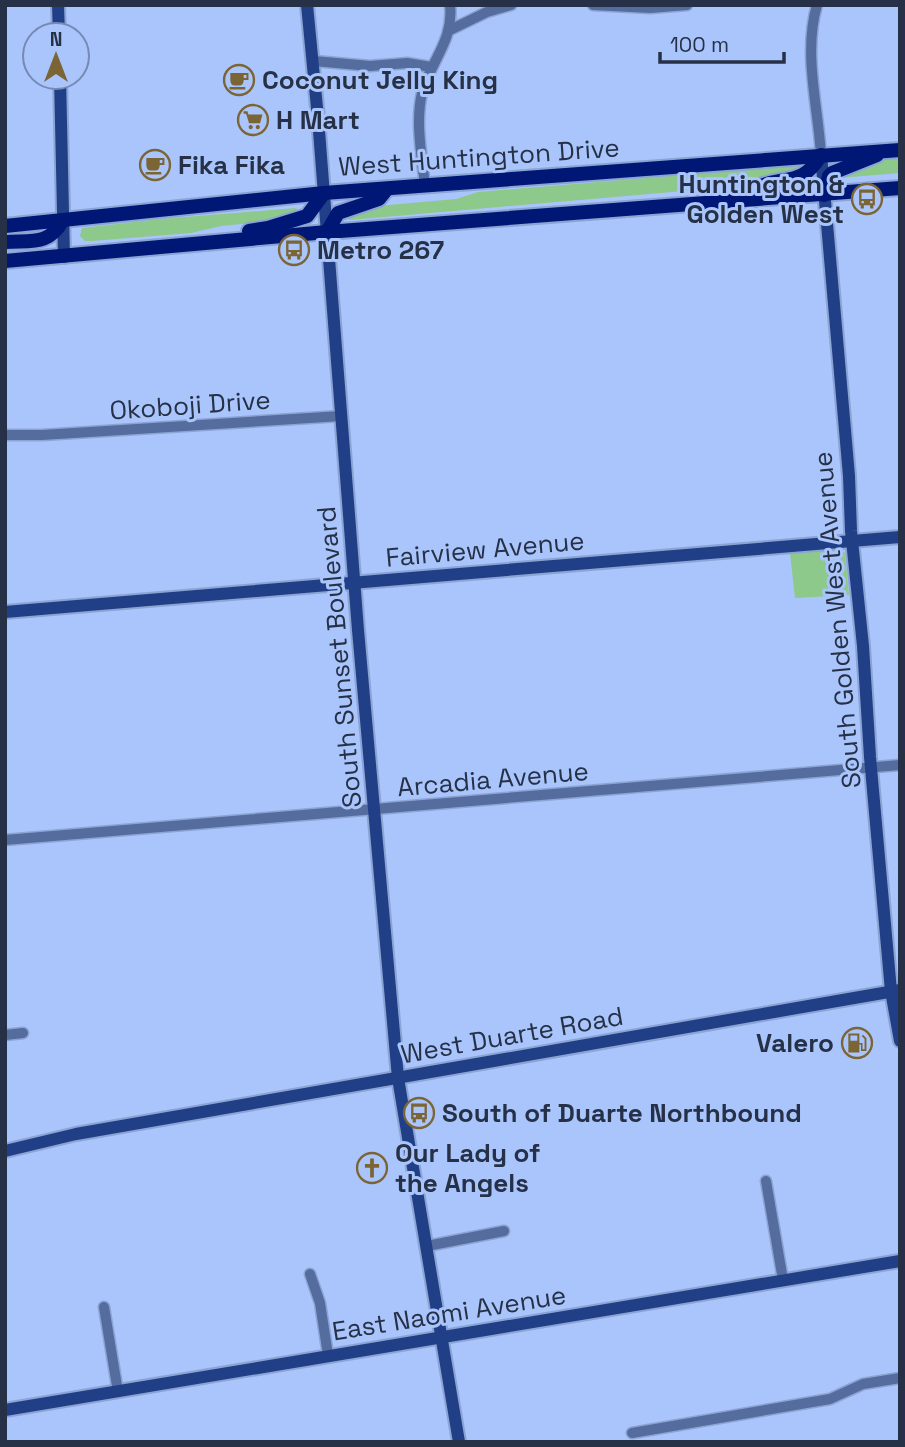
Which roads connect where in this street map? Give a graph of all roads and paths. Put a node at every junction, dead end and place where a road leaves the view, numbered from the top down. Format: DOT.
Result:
graph roads {
  1 [pos="307,5"];
  2 [pos="450,5"];
  3 [pos="511,5"];
  4 [pos="593,5"];
  5 [pos="687,5"];
  6 [pos="817,5"];
  7 [pos="450,30"];
  8 [pos="314,61"];
  9 [pos="432,67"];
  10 [pos="60,91"];
  11 [pos="894,150"];
  12 [pos="821,155"];
  13 [pos="425,186"];
  14 [pos="900,188"];
  15 [pos="387,189"];
  16 [pos="324,193"];
  17 [pos="824,195"];
  18 [pos="734,201"];
  19 [pos="62,220"];
  20 [pos="5,226"];
  21 [pos="327,232"];
  22 [pos="5,242"];
  23 [pos="225,242"];
  24 [pos="64,257"];
  25 [pos="5,261"];
  26 [pos="341,416"];
  27 [pos="5,435"];
  28 [pos="900,537"];
  29 [pos="852,542"];
  30 [pos="355,583"];
  31 [pos="5,612"];
  32 [pos="900,765"];
  33 [pos="871,768"];
  34 [pos="375,809"];
  35 [pos="5,840"];
  36 [pos="896,990"];
  37 [pos="23,1033"];
  38 [pos="5,1035"];
  39 [pos="900,1041"];
  40 [pos="398,1078"];
  41 [pos="5,1151"];
  42 [pos="766,1181"];
  43 [pos="504,1231"];
  44 [pos="427,1246"];
  45 [pos="900,1261"];
  46 [pos="310,1274"];
  47 [pos="783,1280"];
  48 [pos="104,1307"];
  49 [pos="441,1336"];
  50 [pos="328,1355"];
  51 [pos="900,1378"];
  52 [pos="118,1392"];
  53 [pos="5,1410"];
  54 [pos="632,1433"];
  55 [pos="459,1442"];
  1 -- 8 [label="street, South Sunset Boulevard"];
  2 -- 7 [label="street"];
  3 -- 7 [label="street"];
  4 -- 5 [label="street"];
  6 -- 12 [label="street"];
  7 -- 9 [label="street"];
  8 -- 9 [label="street"];
  8 -- 16 [label="street, South Sunset Boulevard"];
  9 -- 13 [label="street"];
  10 -- 19 [label="street"];
  11 -- 12 [label="main road, West Huntington Drive"];
  11 -- 17 [label="main road"];
  12 -- 13 [label="main road, West Huntington Drive"];
  12 -- 17 [label="street, South Golden West Avenue"];
  12 -- 18 [label="main road"];
  13 -- 15 [label="main road, West Huntington Drive"];
  14 -- 17 [label="main road"];
  15 -- 16 [label="main road, West Huntington Drive"];
  15 -- 21 [label="main road"];
  16 -- 19 [label="main road, West Huntington Drive"];
  16 -- 21 [label="street, South Sunset Boulevard"];
  16 -- 23 [label="main road"];
  17 -- 18 [label="main road"];
  17 -- 29 [label="street, South Golden West Avenue"];
  18 -- 21 [label="main road"];
  19 -- 20 [label="main road, West Huntington Drive"];
  19 -- 22 [label="main road"];
  19 -- 24 [label="street"];
  21 -- 23 [label="main road"];
  21 -- 26 [label="street, South Sunset Boulevard"];
  23 -- 24 [label="main road"];
  24 -- 25 [label="main road"];
  26 -- 27 [label="street, Okoboji Drive"];
  26 -- 30 [label="street, South Sunset Boulevard"];
  28 -- 29 [label="street, Fairview Avenue"];
  29 -- 30 [label="street, Fairview Avenue"];
  29 -- 33 [label="street, South Golden West Avenue"];
  30 -- 31 [label="street, Fairview Avenue"];
  30 -- 34 [label="street, South Sunset Boulevard"];
  32 -- 33 [label="street, Arcadia Avenue"];
  33 -- 34 [label="street, Arcadia Avenue"];
  33 -- 36 [label="street, South Golden West Avenue"];
  34 -- 35 [label="street, Arcadia Avenue"];
  34 -- 40 [label="street, South Sunset Boulevard"];
  36 -- 39 [label="street, South Golden West Avenue"];
  36 -- 40 [label="street, West Duarte Road"];
  37 -- 38 [label="street"];
  40 -- 41 [label="street, West Duarte Road"];
  40 -- 44 [label="street, South Sunset Boulevard"];
  42 -- 47 [label="street"];
  43 -- 44 [label="street"];
  44 -- 49 [label="street, South Sunset Boulevard"];
  45 -- 47 [label="street, East Naomi Avenue"];
  46 -- 50 [label="street"];
  47 -- 49 [label="street, East Naomi Avenue"];
  48 -- 52 [label="street"];
  49 -- 50 [label="street, East Naomi Avenue"];
  49 -- 55 [label="street, South Sunset Boulevard"];
  50 -- 52 [label="street, East Naomi Avenue"];
  51 -- 54 [label="street"];
  52 -- 53 [label="street, East Naomi Avenue"];
}
